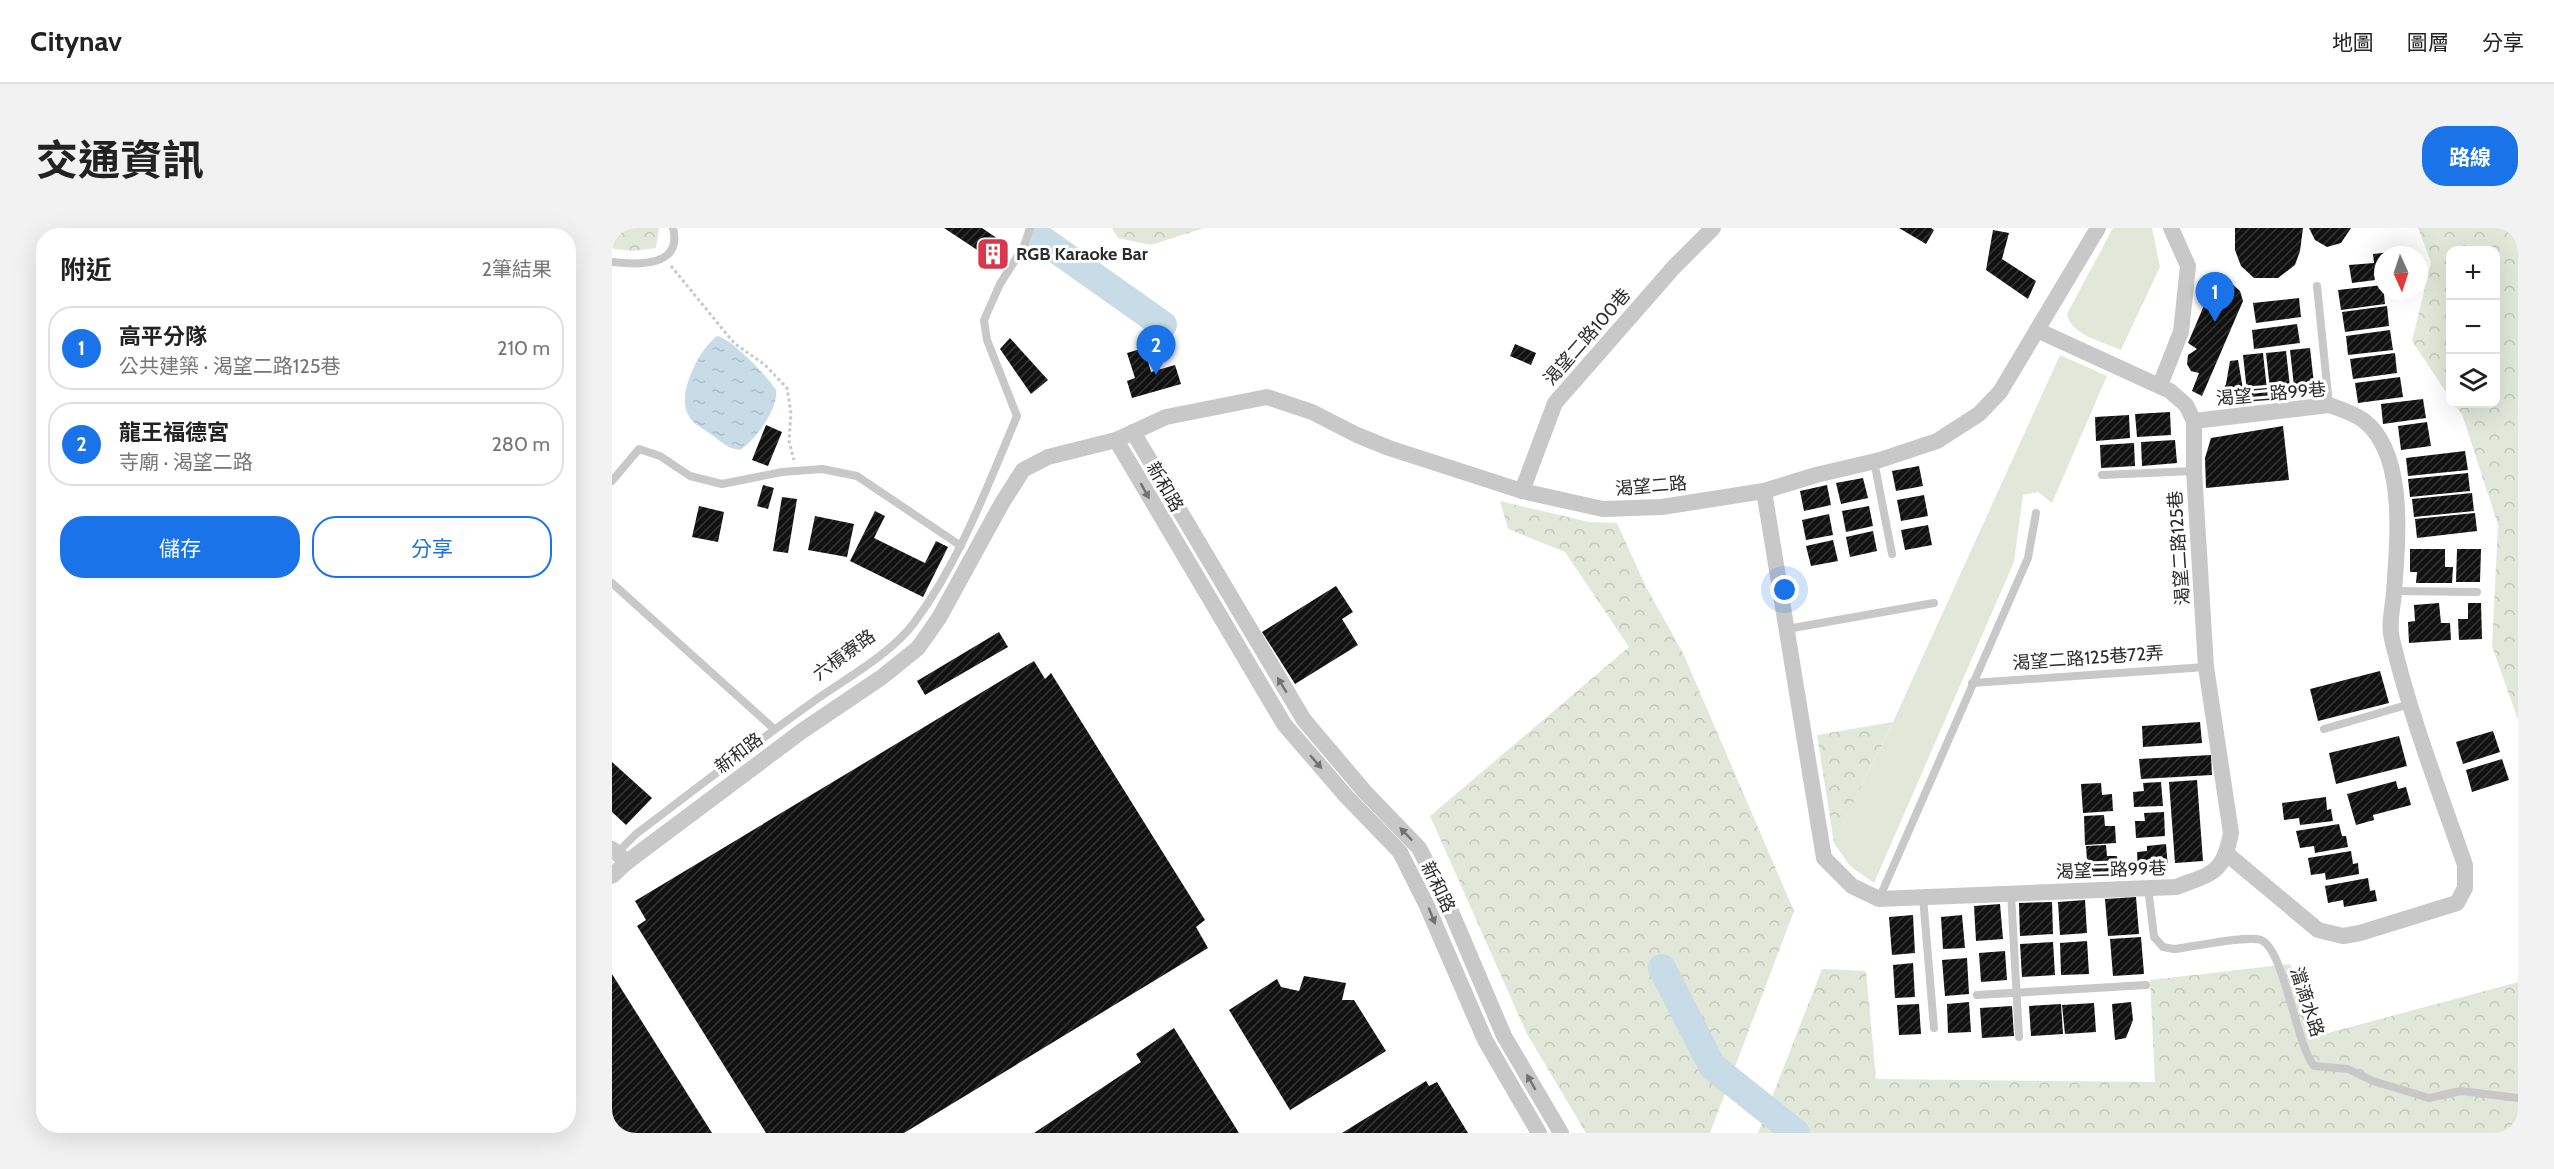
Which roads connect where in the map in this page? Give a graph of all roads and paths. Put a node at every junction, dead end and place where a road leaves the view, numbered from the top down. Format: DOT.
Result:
graph roads {
  1 [pos="673,228"];
  2 [pos="1030,228"];
  3 [pos="1713,228"];
  4 [pos="2098,228"];
  5 [pos="2170,228"];
  6 [pos="665,258"];
  7 [pos="612,262"];
  8 [pos="2317,286"];
  9 [pos="2037,330"];
  10 [pos="2160,385"];
  11 [pos="2329,405"];
  12 [pos="2194,421"];
  13 [pos="1133,432"];
  14 [pos="1116,440"];
  15 [pos="1874,461"];
  16 [pos="796,471"];
  17 [pos="2194,471"];
  18 [pos="2102,475"];
  19 [pos="612,481"];
  20 [pos="1522,491"];
  21 [pos="1764,491"];
  22 [pos="2036,513"];
  23 [pos="961,546"];
  24 [pos="1892,554"];
  25 [pos="612,583"];
  26 [pos="2394,591"];
  27 [pos="2477,592"];
  28 [pos="1934,603"];
  29 [pos="1787,629"];
  30 [pos="2206,667"];
  31 [pos="1972,683"];
  32 [pos="2410,704"];
  33 [pos="774,729"];
  34 [pos="2324,729"];
  35 [pos="2227,854"];
  36 [pos="617,855"];
  37 [pos="612,876"];
  38 [pos="2148,887"];
  39 [pos="2011,893"];
  40 [pos="1923,897"];
  41 [pos="1879,899"];
  42 [pos="2145,984"];
  43 [pos="2016,993"];
  44 [pos="1977,995"];
  45 [pos="1934,1028"];
  46 [pos="2019,1037"];
  47 [pos="2518,1098"];
  48 [pos="1539,1133"];
  49 [pos="1561,1133"];
  1 -- 6 [label="lane"];
  2 -- 23 [label="lane, 六槓寮路"];
  3 -- 20 [label="street, 渴望二路100巷"];
  4 -- 9 [label="street, 渴望二路"];
  5 -- 10 [label="street"];
  6 -- 7 [label="lane"];
  6 -- 16 [label="path"];
  8 -- 11 [label="lane"];
  9 -- 10 [label="street"];
  9 -- 15 [label="street, 渴望二路"];
  10 -- 12 [label="street"];
  11 -- 12 [label="street, 渴望二路99巷"];
  11 -- 26 [label="street, 渴望二路99巷"];
  12 -- 17 [label="street, 渴望二路125巷"];
  13 -- 14 [label="street, 渴望二路"];
  13 -- 20 [label="street, 渴望二路"];
  49 -- 13 [label="street, 新和路, one-way"];
  14 -- 36 [label="street, 新和路"];
  14 -- 48 [label="street, 新和路, one-way"];
  15 -- 21 [label="street, 渴望二路"];
  15 -- 24 [label="lane"];
  16 -- 19 [label="lane"];
  16 -- 23 [label="lane"];
  17 -- 18 [label="lane"];
  17 -- 30 [label="street, 渴望二路125巷"];
  20 -- 21 [label="street, 渴望二路"];
  21 -- 29 [label="street, 渴望二路99巷"];
  22 -- 31 [label="lane"];
  23 -- 33 [label="lane, 六槓寮路"];
  25 -- 33 [label="lane"];
  26 -- 27 [label="lane"];
  26 -- 32 [label="street, 渴望二路99巷"];
  28 -- 29 [label="lane"];
  29 -- 41 [label="street, 渴望二路99巷"];
  30 -- 31 [label="lane, 渴望二路125巷72弄"];
  30 -- 35 [label="street, 渴望二路125巷"];
  31 -- 41 [label="lane"];
  32 -- 34 [label="lane"];
  32 -- 35 [label="street, 渴望二路99巷"];
  33 -- 36 [label="lane, 六槓寮路"];
  35 -- 38 [label="street, 渴望二路99巷"];
  36 -- 37 [label="street, 新和路"];
  38 -- 39 [label="street, 渴望二路99巷"];
  38 -- 47 [label="lane, 澢滴水路"];
  39 -- 40 [label="street, 渴望二路99巷"];
  39 -- 43 [label="lane"];
  40 -- 41 [label="street, 渴望二路99巷"];
  40 -- 45 [label="lane"];
  42 -- 43 [label="lane"];
  43 -- 44 [label="lane"];
  43 -- 46 [label="lane"];
}
